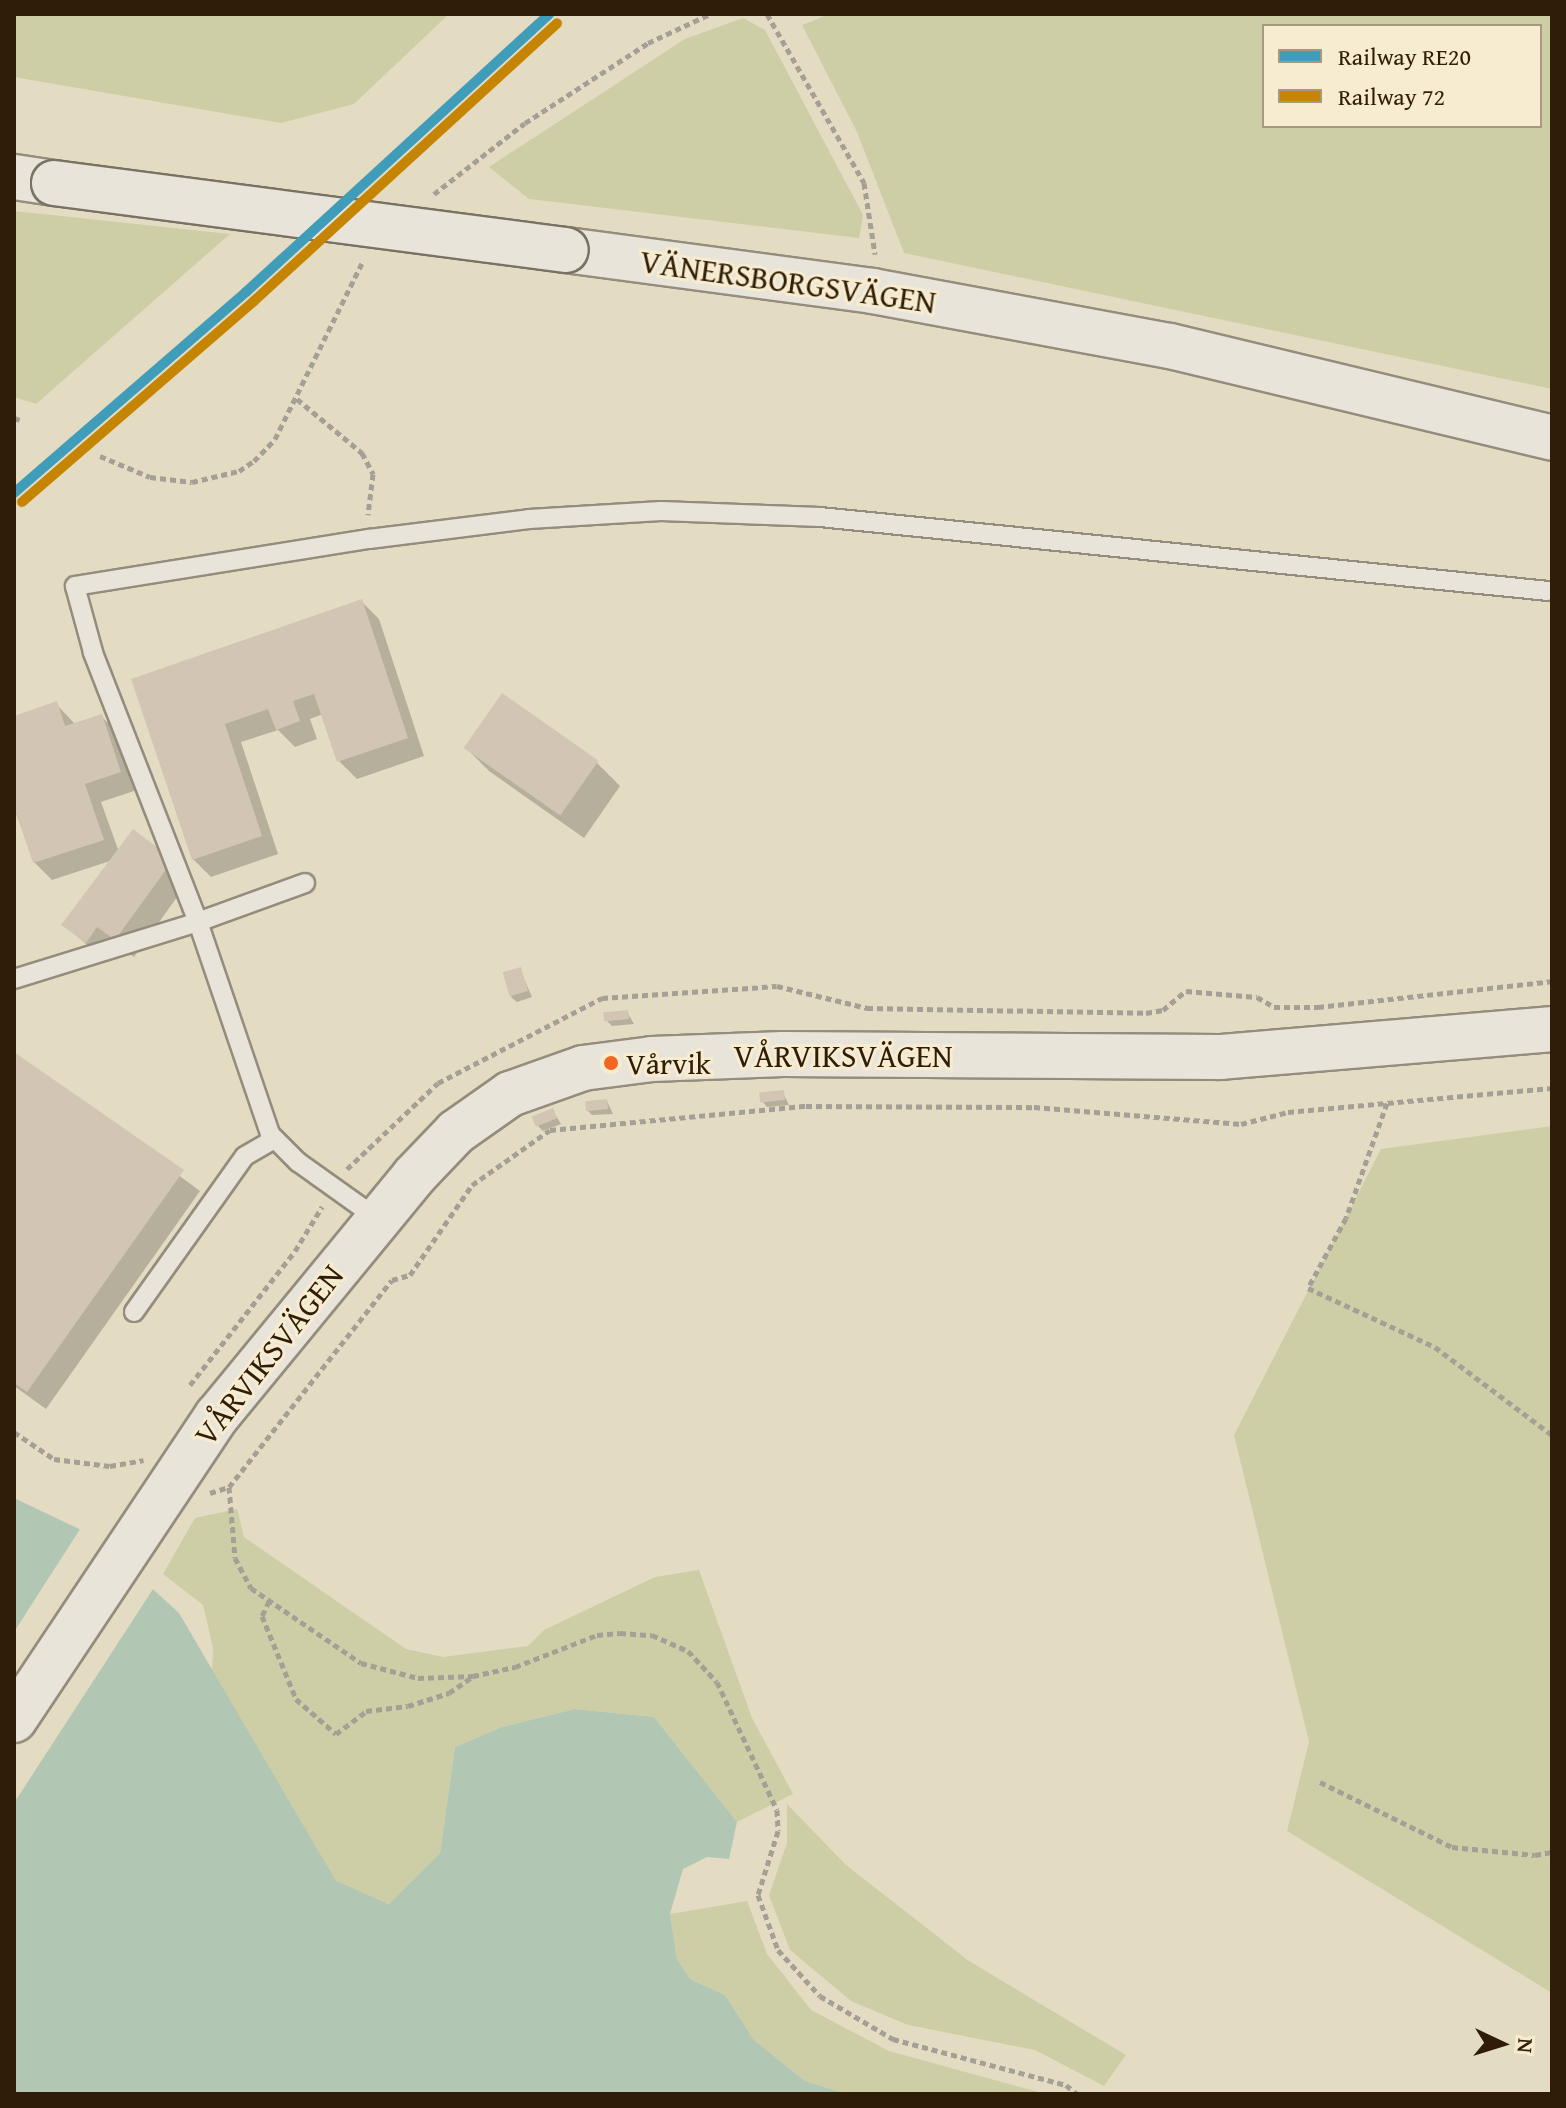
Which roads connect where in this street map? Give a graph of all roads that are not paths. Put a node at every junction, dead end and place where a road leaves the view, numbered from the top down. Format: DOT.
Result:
graph roads {
  1 [pos="34,180"];
  2 [pos="1552,438"];
  3 [pos="1548,591"];
  4 [pos="305,883"];
  5 [pos="198,922"];
  6 [pos="14,979"];
  7 [pos="1552,1029"];
  8 [pos="275,1139"];
  9 [pos="378,1219"];
  10 [pos="134,1312"];
  11 [pos="14,1720"];
  1 -- 2 [label="street, VÄNERSBORGSVÄGEN, bridge"];
  3 -- 5 [label="lane"];
  4 -- 5 [label="lane"];
  5 -- 6 [label="lane"];
  5 -- 8 [label="lane"];
  7 -- 9 [label="street, VÅRVIKSVÄGEN"];
  8 -- 9 [label="lane"];
  8 -- 10 [label="lane"];
  9 -- 11 [label="street, VÅRVIKSVÄGEN"];
}
